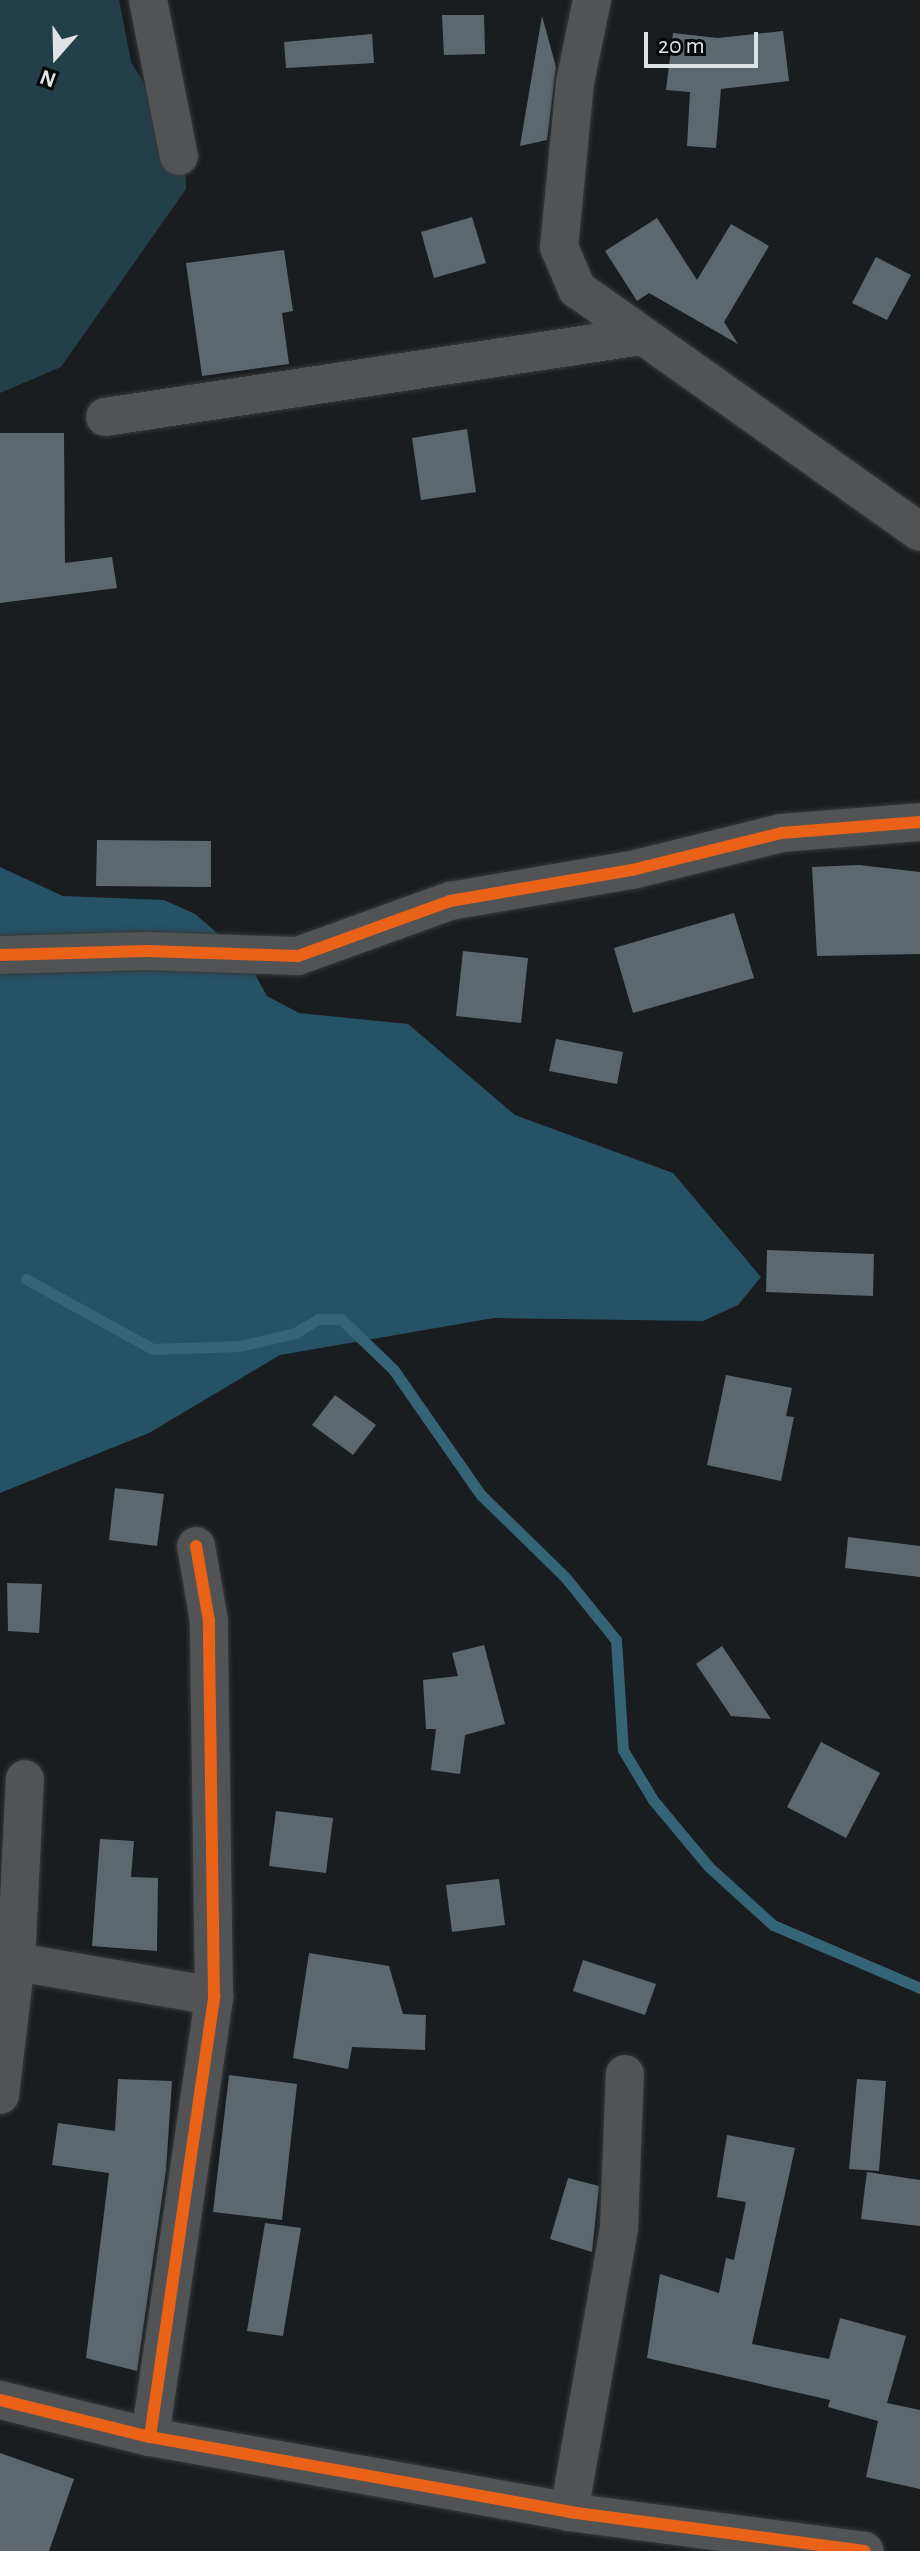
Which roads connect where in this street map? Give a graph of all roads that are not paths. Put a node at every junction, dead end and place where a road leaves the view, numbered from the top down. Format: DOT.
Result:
graph roads {
  1 [pos="148,0"];
  2 [pos="592,0"];
  3 [pos="179,156"];
  4 [pos="641,336"];
  5 [pos="105,417"];
  6 [pos="920,532"];
  7 [pos="920,822"];
  8 [pos="0,955"];
  9 [pos="196,1546"];
  10 [pos="25,1779"];
  11 [pos="8,1960"];
  12 [pos="214,1996"];
  13 [pos="625,2074"];
  14 [pos="0,2095"];
  15 [pos="0,2400"];
  16 [pos="150,2437"];
  17 [pos="569,2512"];
  18 [pos="864,2551"];
  1 -- 3 [label="street"];
  2 -- 4 [label="street"];
  4 -- 5 [label="street"];
  4 -- 6 [label="street"];
  7 -- 8 [label="street"];
  9 -- 12 [label="street"];
  10 -- 11 [label="street"];
  11 -- 12 [label="street"];
  11 -- 14 [label="street"];
  12 -- 16 [label="street"];
  13 -- 17 [label="street"];
  15 -- 16 [label="street"];
  16 -- 17 [label="street"];
  17 -- 18 [label="street"];
}
